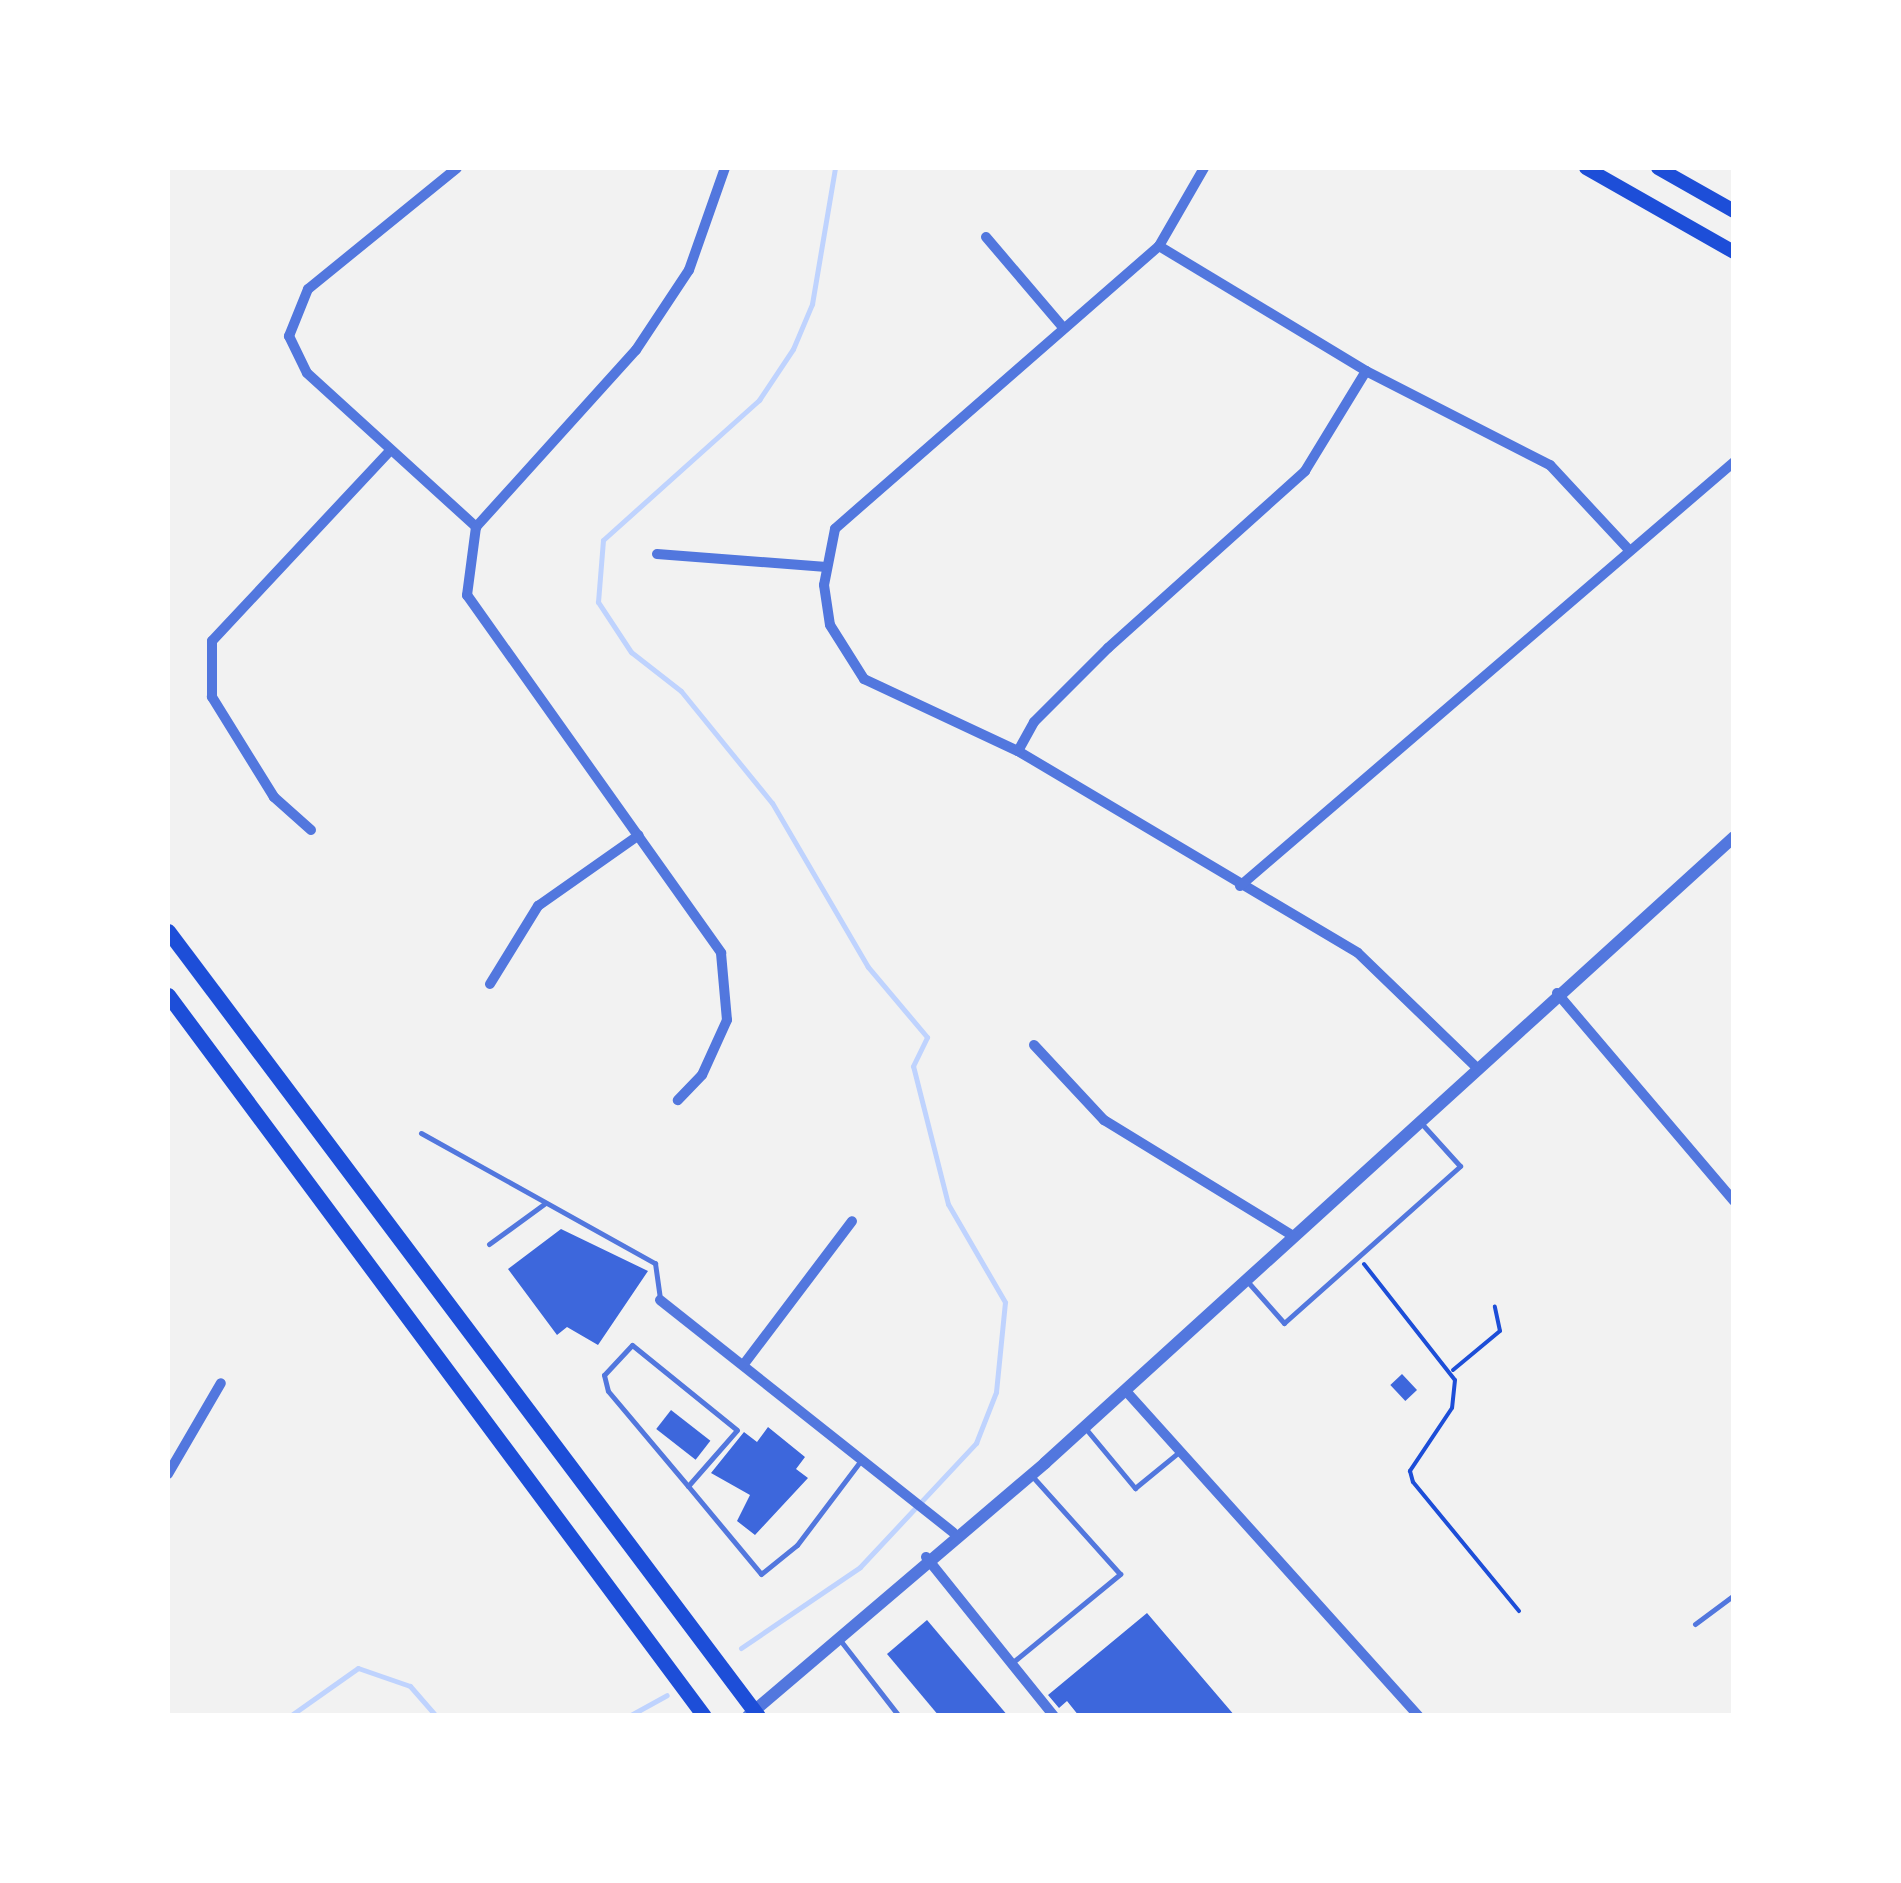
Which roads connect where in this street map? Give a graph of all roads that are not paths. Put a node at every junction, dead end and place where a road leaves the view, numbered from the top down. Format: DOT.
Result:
graph roads {
  1 [pos="457,168"];
  2 [pos="725,168"];
  3 [pos="1204,168"];
  4 [pos="1586,168"];
  5 [pos="1658,168"];
  6 [pos="1734,211"];
  7 [pos="986,237"];
  8 [pos="1159,246"];
  9 [pos="1734,252"];
  10 [pos="1060,325"];
  11 [pos="1366,370"];
  12 [pos="388,453"];
  13 [pos="1734,462"];
  14 [pos="476,527"];
  15 [pos="1630,551"];
  16 [pos="657,554"];
  17 [pos="828,568"];
  18 [pos="1018,751"];
  19 [pos="312,830"];
  20 [pos="638,835"];
  21 [pos="1734,837"];
  22 [pos="1240,886"];
  23 [pos="168,930"];
  24 [pos="490,984"];
  25 [pos="1557,994"];
  26 [pos="168,995"];
  27 [pos="1034,1046"];
  28 [pos="1474,1066"];
  29 [pos="678,1100"];
  30 [pos="1417,1119"];
  31 [pos="420,1133"];
  32 [pos="1734,1201"];
  33 [pos="544,1204"];
  34 [pos="852,1221"];
  35 [pos="1292,1235"];
  36 [pos="489,1244"];
  37 [pos="1245,1279"];
  38 [pos="660,1300"];
  39 [pos="744,1364"];
  40 [pos="221,1383"];
  41 [pos="1126,1390"];
  42 [pos="1084,1427"];
  43 [pos="1179,1452"];
  44 [pos="864,1457"];
  45 [pos="168,1474"];
  46 [pos="1030,1474"];
  47 [pos="688,1486"];
  48 [pos="953,1532"];
  49 [pos="926,1558"];
  50 [pos="1734,1595"];
  51 [pos="1695,1624"];
  52 [pos="838,1638"];
  53 [pos="1010,1664"];
  54 [pos="753,1714"];
  55 [pos="704,1716"];
  56 [pos="900,1716"];
  57 [pos="1054,1716"];
  58 [pos="1419,1716"];
  1 -- 12 [label="street"];
  2 -- 14 [label="street"];
  3 -- 8 [label="street"];
  4 -- 9 [label="main road"];
  5 -- 6 [label="main road"];
  7 -- 10 [label="street"];
  8 -- 10 [label="street"];
  8 -- 11 [label="street"];
  10 -- 17 [label="street"];
  11 -- 15 [label="street"];
  11 -- 18 [label="street"];
  12 -- 14 [label="street"];
  12 -- 19 [label="street"];
  13 -- 15 [label="street"];
  14 -- 20 [label="street"];
  15 -- 22 [label="street"];
  16 -- 17 [label="street"];
  17 -- 18 [label="street"];
  18 -- 22 [label="street"];
  20 -- 24 [label="street"];
  20 -- 29 [label="street"];
  21 -- 25 [label="street"];
  22 -- 28 [label="street"];
  23 -- 54 [label="main road"];
  25 -- 28 [label="street"];
  25 -- 32 [label="street"];
  26 -- 55 [label="main road"];
  27 -- 35 [label="street"];
  28 -- 30 [label="street"];
  30 -- 35 [label="street"];
  30 -- 37 [label="lane"];
  31 -- 33 [label="lane"];
  33 -- 36 [label="lane"];
  33 -- 38 [label="lane"];
  34 -- 39 [label="street"];
  35 -- 37 [label="street"];
  37 -- 41 [label="street"];
  38 -- 39 [label="street"];
  39 -- 44 [label="street"];
  40 -- 45 [label="street"];
  41 -- 42 [label="street"];
  41 -- 43 [label="street"];
  42 -- 43 [label="lane"];
  42 -- 46 [label="street"];
  43 -- 58 [label="street"];
  44 -- 47 [label="lane"];
  44 -- 48 [label="street"];
  46 -- 48 [label="street"];
  46 -- 53 [label="lane"];
  47 -- 47 [label="lane"];
  48 -- 49 [label="street"];
  49 -- 52 [label="street"];
  49 -- 53 [label="street"];
  50 -- 51 [label="lane"];
  52 -- 54 [label="street"];
  52 -- 56 [label="lane"];
  53 -- 57 [label="street"];
}
